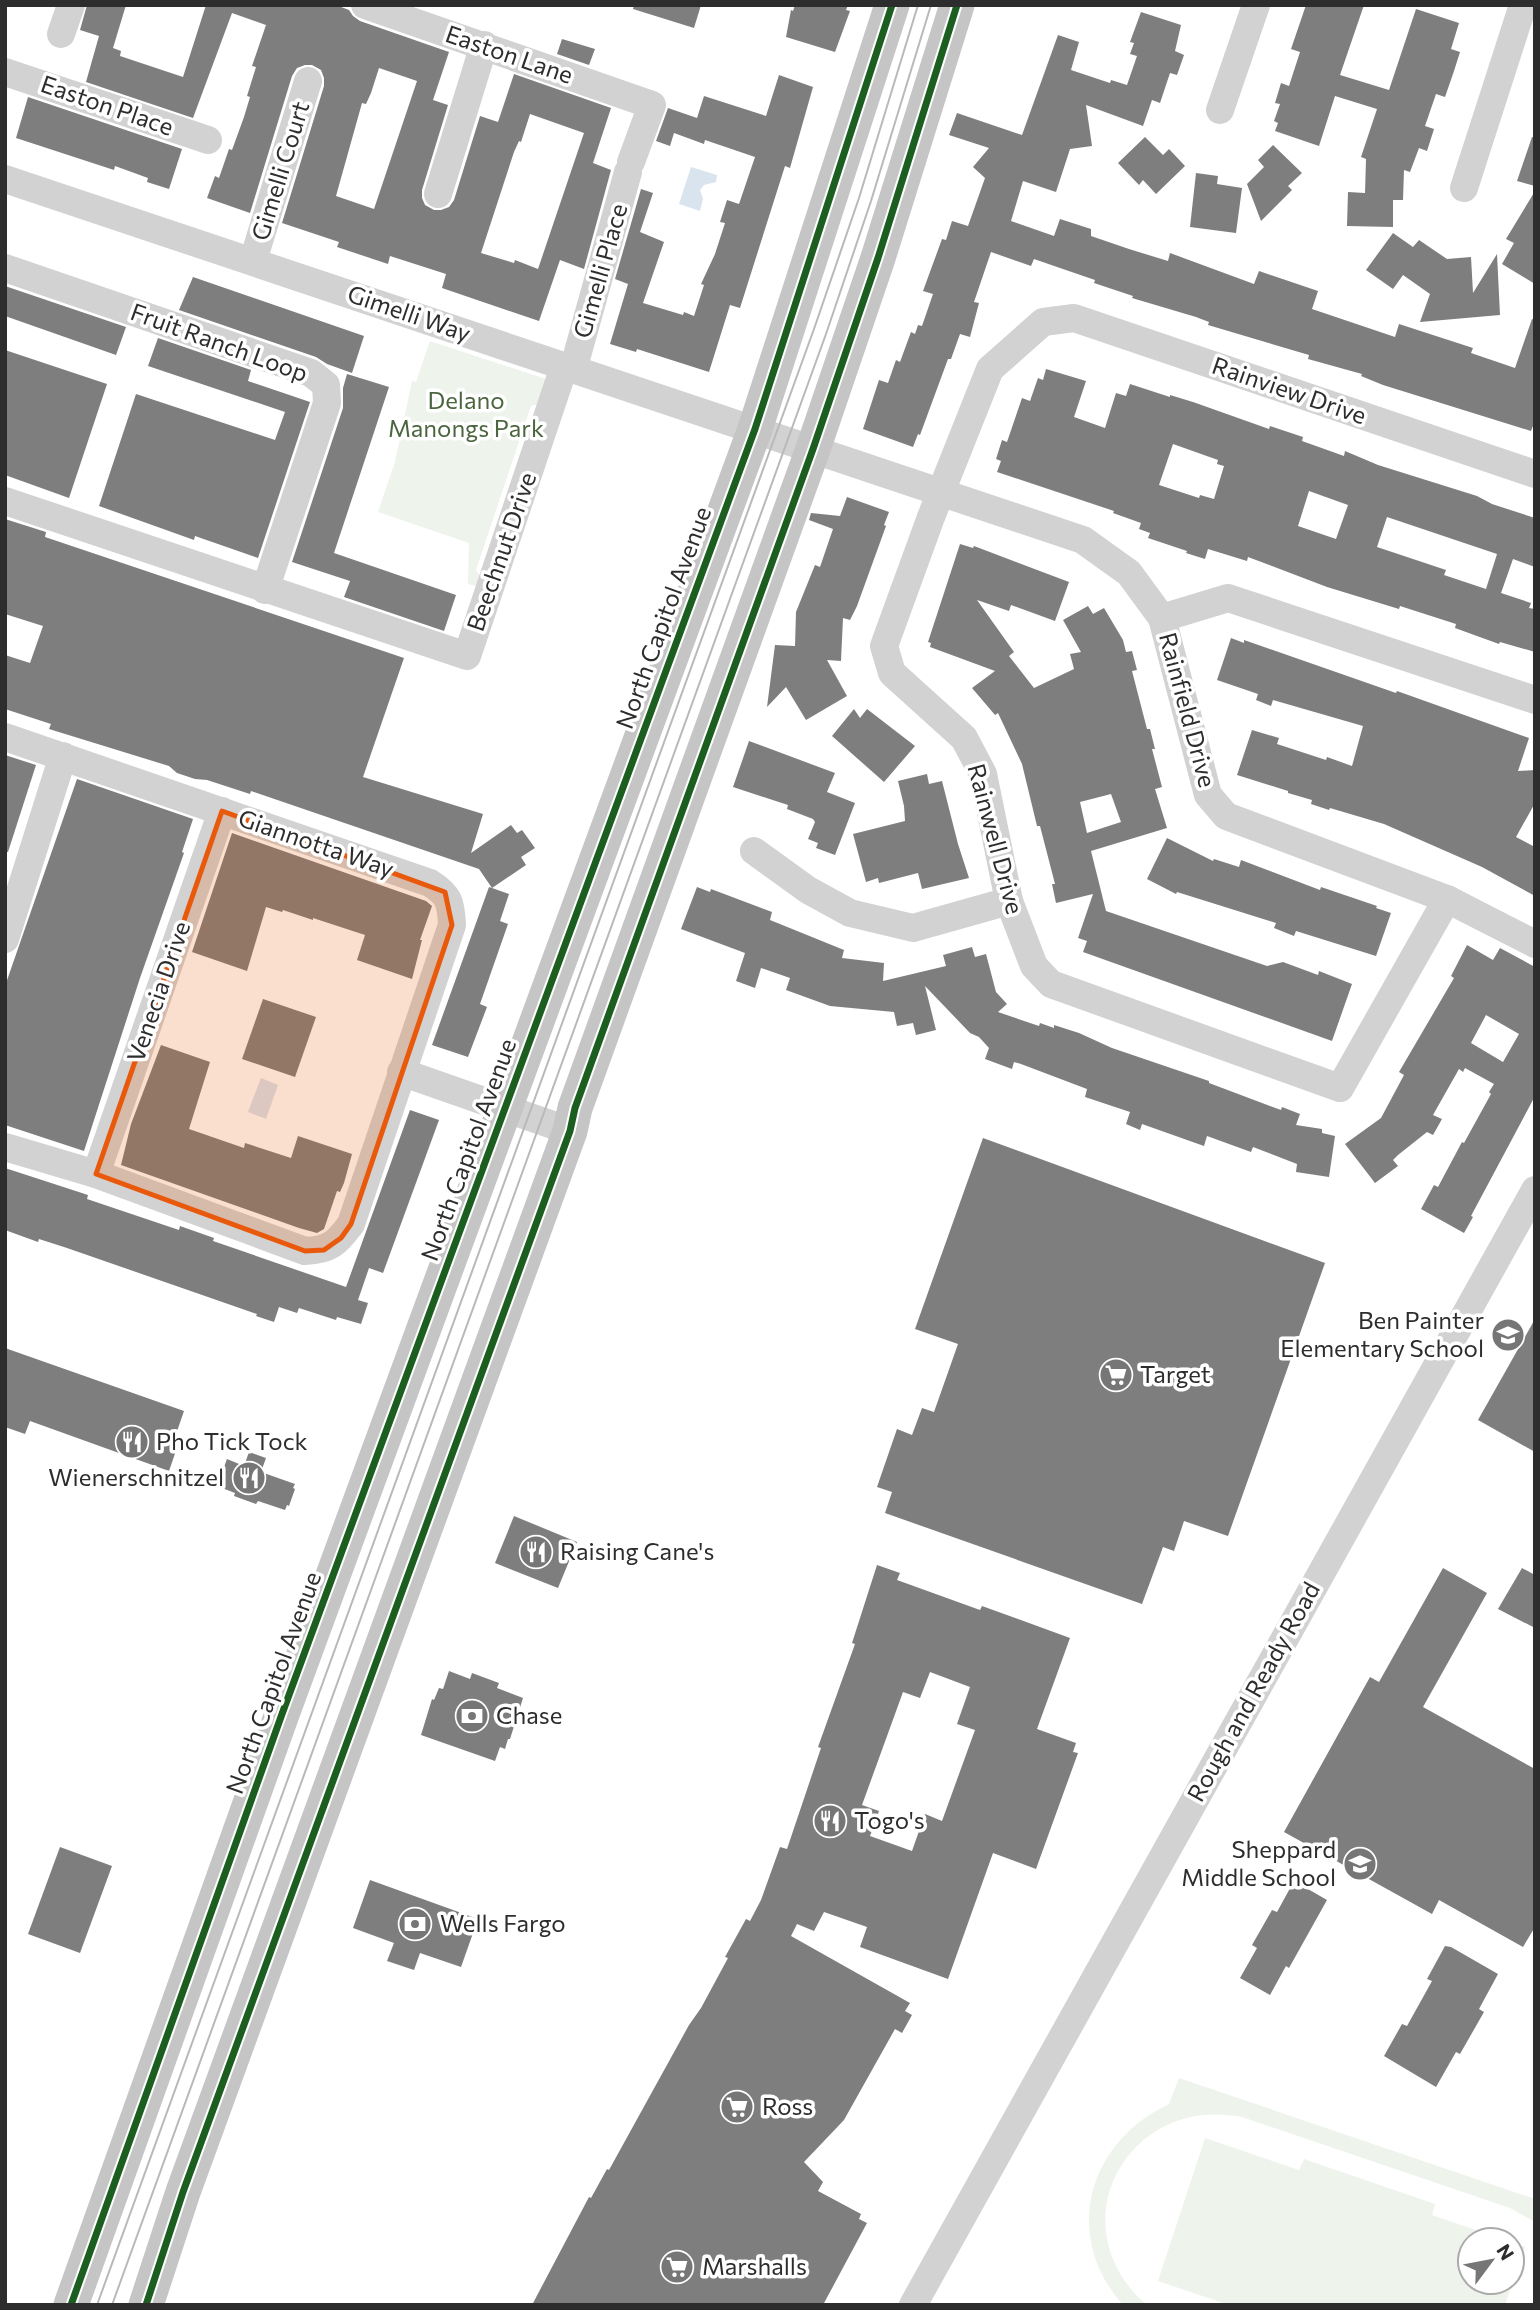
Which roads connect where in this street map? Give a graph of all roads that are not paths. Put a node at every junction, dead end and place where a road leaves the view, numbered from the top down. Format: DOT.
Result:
graph roads {
  1 [pos="71,5"];
  2 [pos="365,5"];
  3 [pos="892,5"];
  4 [pos="957,5"];
  5 [pos="1256,5"];
  6 [pos="1524,8"];
  7 [pos="61,34"];
  8 [pos="484,46"];
  9 [pos="5,72"];
  10 [pos="308,81"];
  11 [pos="652,105"];
  12 [pos="1220,110"];
  13 [pos="208,140"];
  14 [pos="5,179"];
  15 [pos="1464,188"];
  16 [pos="438,194"];
  17 [pos="253,261"];
  18 [pos="5,268"];
  19 [pos="1043,322"];
  20 [pos="569,368"];
  21 [pos="755,429"];
  22 [pos="813,449"];
  23 [pos="1535,474"];
  24 [pos="940,494"];
  25 [pos="5,501"];
  26 [pos="265,590"];
  27 [pos="1162,618"];
  28 [pos="1535,700"];
  29 [pos="5,737"];
  30 [pos="63,756"];
  31 [pos="222,811"];
  32 [pos="754,852"];
  33 [pos="1447,899"];
  34 [pos="1009,901"];
  35 [pos="5,939"];
  36 [pos="1535,944"];
  37 [pos="401,1072"];
  38 [pos="505,1110"];
  39 [pos="570,1131"];
  40 [pos="5,1147"];
  41 [pos="96,1174"];
  42 [pos="1535,1190"];
  43 [pos="71,2305"];
  44 [pos="146,2305"];
  45 [pos="914,2305"];
  1 -- 7 [label="street"];
  2 -- 8 [label="street, Easton Lane"];
  3 -- 21 [label="main road, North Capitol Avenue"];
  4 -- 22 [label="main road"];
  5 -- 12 [label="street"];
  6 -- 15 [label="street"];
  8 -- 11 [label="street, Easton Lane"];
  8 -- 16 [label="street"];
  9 -- 13 [label="street, Easton Place"];
  10 -- 17 [label="street, Gimelli Court"];
  11 -- 20 [label="street, Gimelli Place"];
  14 -- 17 [label="street, Gimelli Way"];
  17 -- 20 [label="street, Gimelli Way"];
  18 -- 26 [label="street, Fruit Ranch Loop"];
  19 -- 23 [label="street, Rainview Drive"];
  19 -- 24 [label="street, Rainwell Drive"];
  20 -- 21 [label="street, Gimelli Way"];
  20 -- 26 [label="street, Beechnut Drive"];
  21 -- 22 [label="street, Gimelli Way"];
  21 -- 38 [label="main road, North Capitol Avenue"];
  22 -- 24 [label="street, Rainfield Drive"];
  22 -- 39 [label="main road"];
  24 -- 27 [label="street, Rainfield Drive"];
  24 -- 34 [label="street, Rainwell Drive"];
  25 -- 26 [label="street"];
  27 -- 28 [label="street"];
  27 -- 33 [label="street, Rainfield Drive"];
  29 -- 30 [label="street, Giannotta Way"];
  30 -- 31 [label="street, Giannotta Way"];
  30 -- 35 [label="street"];
  31 -- 37 [label="street, Giannotta Way"];
  31 -- 41 [label="street, Venecia Drive"];
  32 -- 34 [label="street"];
  33 -- 34 [label="street, Rainwell Drive"];
  33 -- 36 [label="street, Rainfield Drive"];
  37 -- 38 [label="street"];
  37 -- 41 [label="street, Giannotta Way"];
  38 -- 39 [label="street"];
  38 -- 43 [label="main road, North Capitol Avenue"];
  39 -- 44 [label="main road"];
  40 -- 41 [label="street, Giannotta Way"];
  42 -- 45 [label="street, Rough and Ready Road"];
}
